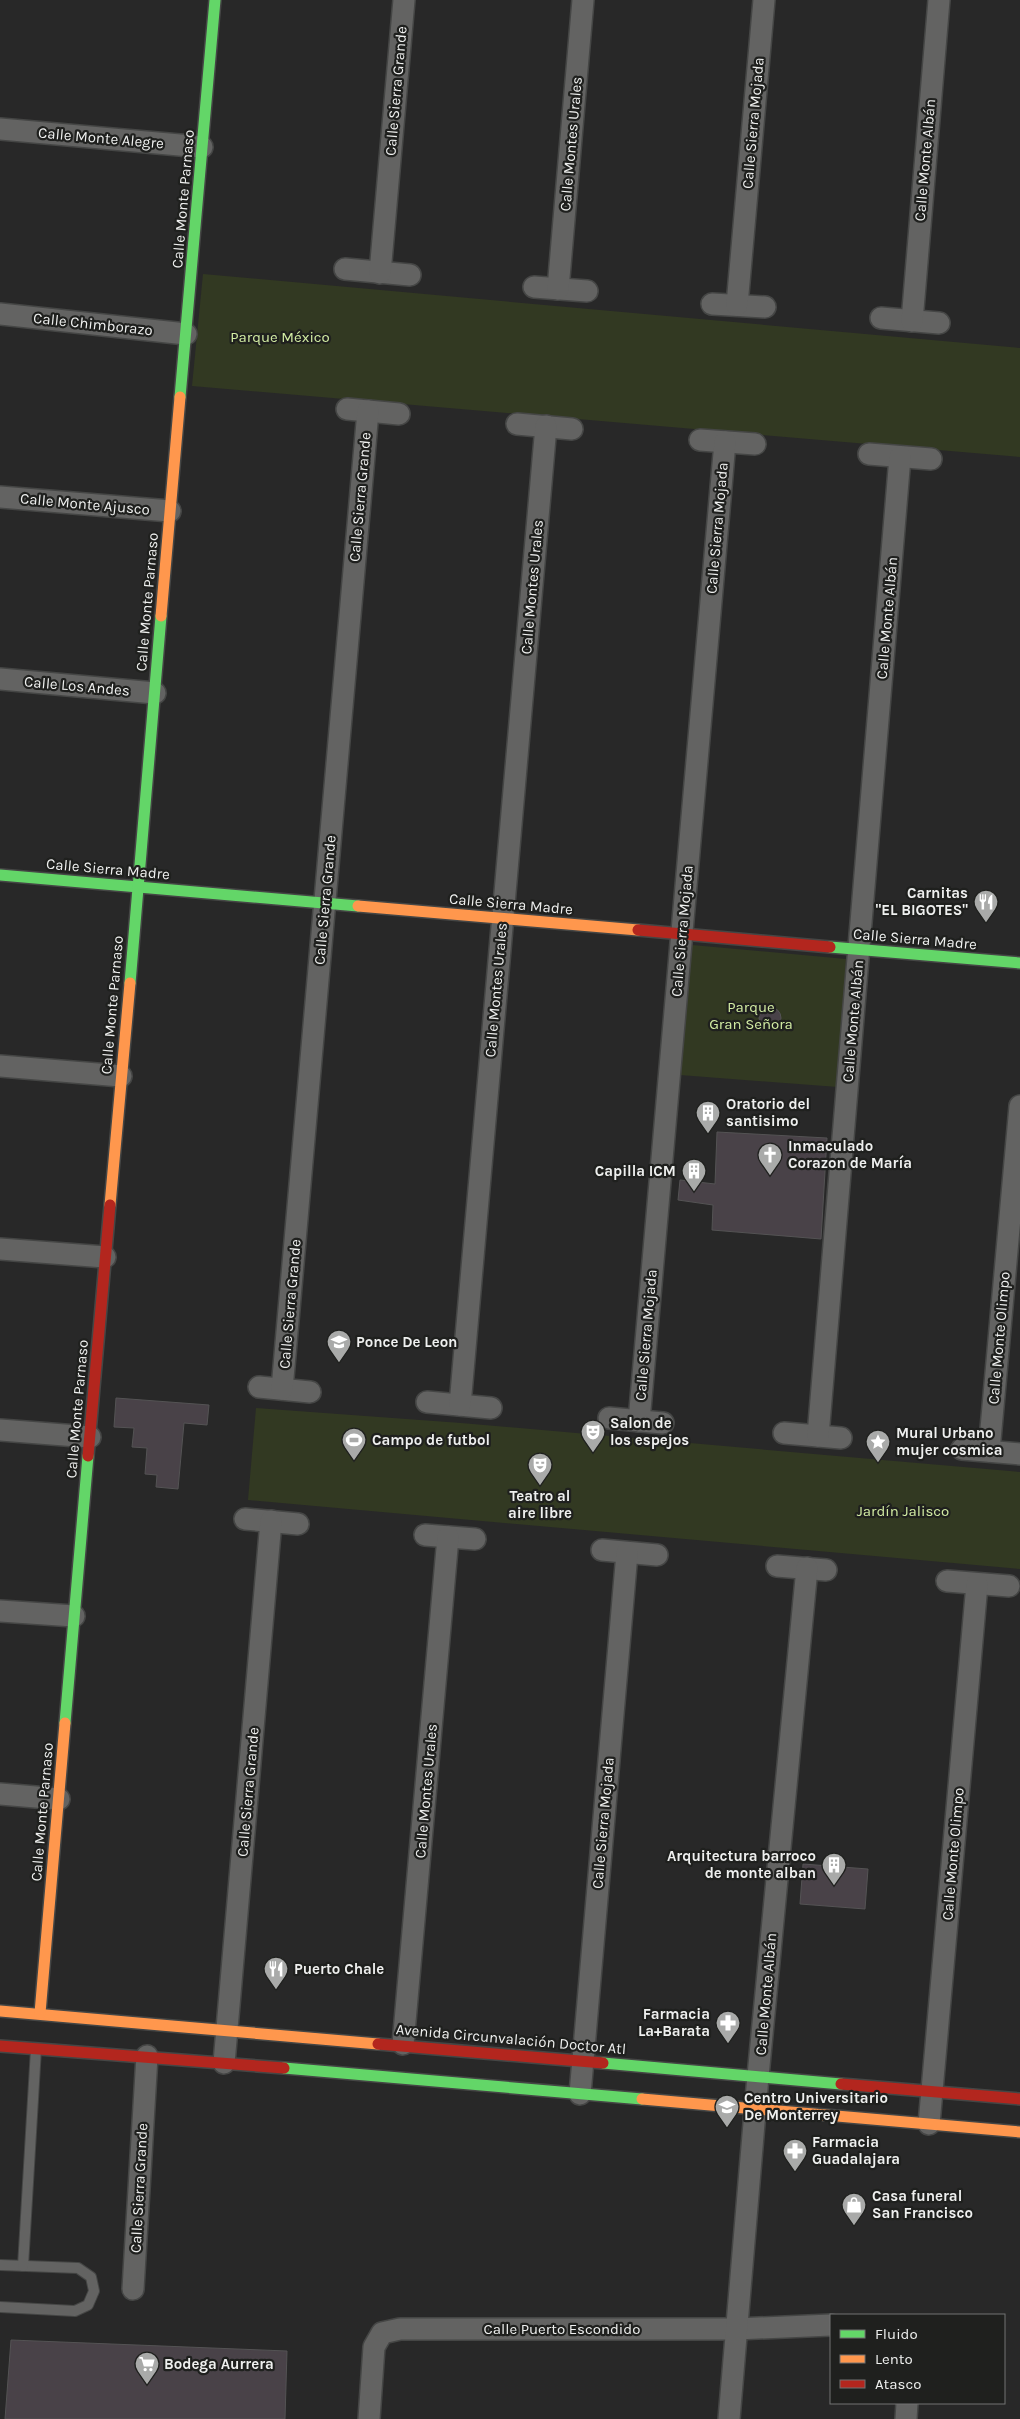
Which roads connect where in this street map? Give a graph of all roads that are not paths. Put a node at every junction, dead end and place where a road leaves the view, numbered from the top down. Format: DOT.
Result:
graph roads {
  1 [pos="215,0"];
  2 [pos="404,0"];
  3 [pos="583,0"];
  4 [pos="764,0"];
  5 [pos="939,0"];
  6 [pos="0,129"];
  7 [pos="202,147"];
  8 [pos="345,270"];
  9 [pos="380,273"];
  10 [pos="410,275"];
  11 [pos="534,287"];
  12 [pos="558,289"];
  13 [pos="587,291"];
  14 [pos="712,304"];
  15 [pos="737,305"];
  16 [pos="765,308"];
  17 [pos="0,314"];
  18 [pos="882,318"];
  19 [pos="912,321"];
  20 [pos="939,323"];
  21 [pos="186,334"];
  22 [pos="346,409"];
  23 [pos="368,411"];
  24 [pos="400,414"];
  25 [pos="517,424"];
  26 [pos="546,426"];
  27 [pos="572,429"];
  28 [pos="700,440"];
  29 [pos="725,442"];
  30 [pos="755,444"];
  31 [pos="869,454"];
  32 [pos="900,457"];
  33 [pos="931,459"];
  34 [pos="0,497"];
  35 [pos="170,512"];
  36 [pos="0,679"];
  37 [pos="154,692"];
  38 [pos="0,875"];
  39 [pos="138,887"];
  40 [pos="325,902"];
  41 [pos="502,918"];
  42 [pos="682,933"];
  43 [pos="859,949"];
  44 [pos="1020,963"];
  45 [pos="0,1066"];
  46 [pos="121,1076"];
  47 [pos="1020,1106"];
  48 [pos="0,1248"];
  49 [pos="105,1257"];
  50 [pos="259,1387"];
  51 [pos="282,1389"];
  52 [pos="310,1392"];
  53 [pos="427,1402"];
  54 [pos="460,1405"];
  55 [pos="491,1408"];
  56 [pos="609,1418"];
  57 [pos="639,1421"];
  58 [pos="664,1423"];
  59 [pos="0,1430"];
  60 [pos="784,1433"];
  61 [pos="818,1436"];
  62 [pos="90,1437"];
  63 [pos="841,1438"];
  64 [pos="962,1449"];
  65 [pos="989,1451"];
  66 [pos="1020,1454"];
  67 [pos="244,1519"];
  68 [pos="271,1521"];
  69 [pos="298,1524"];
  70 [pos="425,1535"];
  71 [pos="448,1537"];
  72 [pos="475,1539"];
  73 [pos="602,1550"];
  74 [pos="627,1553"];
  75 [pos="657,1555"];
  76 [pos="777,1566"];
  77 [pos="947,1581"];
  78 [pos="977,1584"];
  79 [pos="1009,1586"];
  80 [pos="0,1611"];
  81 [pos="74,1616"];
  82 [pos="0,1794"];
  83 [pos="58,1799"];
  84 [pos="0,2011"];
  85 [pos="40,2013"];
  86 [pos="227,2029"];
  87 [pos="403,2044"];
  88 [pos="0,2046"];
  89 [pos="36,2048"];
  90 [pos="147,2056"];
  91 [pos="583,2060"];
  92 [pos="224,2063"];
  93 [pos="758,2076"];
  94 [pos="932,2091"];
  95 [pos="580,2094"];
  96 [pos="1020,2099"];
  97 [pos="756,2109"];
  98 [pos="929,2124"];
  99 [pos="1020,2132"];
  100 [pos="0,2265"];
  101 [pos="23,2266"];
  102 [pos="133,2289"];
  103 [pos="0,2307"];
  104 [pos="830,2325"];
  105 [pos="736,2329"];
  106 [pos="907,2404"];
  107 [pos="368,2419"];
  108 [pos="729,2419"];
  109 [pos="906,2419"];
  1 -- 7 [label="street, Calle Monte Parnaso"];
  2 -- 9 [label="street, Calle Sierra Grande"];
  3 -- 12 [label="street, Calle Montes Urales"];
  4 -- 15 [label="street, Calle Sierra Mojada"];
  5 -- 19 [label="street, Calle Monte Albán"];
  6 -- 7 [label="street, Calle Monte Alegre"];
  7 -- 21 [label="street, Calle Monte Parnaso"];
  8 -- 9 [label="street"];
  9 -- 10 [label="street"];
  11 -- 12 [label="street"];
  12 -- 13 [label="street"];
  14 -- 15 [label="street"];
  15 -- 16 [label="street"];
  17 -- 21 [label="street, Calle Chimborazo"];
  18 -- 19 [label="street"];
  19 -- 20 [label="street"];
  21 -- 35 [label="street, Calle Monte Parnaso"];
  22 -- 23 [label="street"];
  23 -- 24 [label="street"];
  23 -- 40 [label="street, Calle Sierra Grande"];
  25 -- 26 [label="street"];
  26 -- 27 [label="street"];
  26 -- 41 [label="street, Calle Montes Urales"];
  28 -- 29 [label="street"];
  29 -- 30 [label="street"];
  29 -- 42 [label="street, Calle Sierra Mojada"];
  31 -- 32 [label="street"];
  32 -- 33 [label="street"];
  32 -- 43 [label="street, Calle Monte Albán"];
  34 -- 35 [label="street, Calle Monte Ajusco"];
  35 -- 37 [label="street, Calle Monte Parnaso"];
  36 -- 37 [label="street, Calle Los Andes"];
  37 -- 39 [label="street, Calle Monte Parnaso"];
  38 -- 39 [label="street, Calle Sierra Madre"];
  39 -- 40 [label="street, Calle Sierra Madre"];
  39 -- 46 [label="street, Calle Monte Parnaso"];
  40 -- 41 [label="street, Calle Sierra Madre"];
  40 -- 51 [label="street, Calle Sierra Grande"];
  41 -- 42 [label="street, Calle Sierra Madre"];
  41 -- 54 [label="street, Calle Montes Urales"];
  42 -- 43 [label="street, Calle Sierra Madre"];
  42 -- 57 [label="street, Calle Sierra Mojada"];
  43 -- 44 [label="street, Calle Sierra Madre"];
  43 -- 61 [label="street, Calle Monte Albán"];
  45 -- 46 [label="street"];
  46 -- 49 [label="street, Calle Monte Parnaso"];
  47 -- 65 [label="street, Calle Monte Olimpo"];
  48 -- 49 [label="street"];
  49 -- 62 [label="street, Calle Monte Parnaso"];
  50 -- 51 [label="street"];
  51 -- 52 [label="street"];
  53 -- 54 [label="street"];
  54 -- 55 [label="street"];
  56 -- 57 [label="street"];
  57 -- 58 [label="street"];
  59 -- 62 [label="street"];
  60 -- 61 [label="street"];
  61 -- 63 [label="street"];
  62 -- 81 [label="street, Calle Monte Parnaso"];
  64 -- 65 [label="street"];
  65 -- 66 [label="street"];
  67 -- 68 [label="street"];
  68 -- 69 [label="street"];
  68 -- 86 [label="street, Calle Sierra Grande"];
  70 -- 71 [label="street"];
  71 -- 72 [label="street"];
  71 -- 87 [label="street, Calle Montes Urales"];
  73 -- 74 [label="street"];
  74 -- 75 [label="street"];
  74 -- 91 [label="street, Calle Sierra Mojada"];
  76 -- 93 [label="street, Calle Monte Albán"];
  77 -- 78 [label="street"];
  78 -- 79 [label="street"];
  78 -- 94 [label="street, Calle Monte Olimpo"];
  80 -- 81 [label="street"];
  81 -- 83 [label="street, Calle Monte Parnaso"];
  82 -- 83 [label="street"];
  83 -- 85 [label="street, Calle Monte Parnaso"];
  84 -- 85 [label="street, Avenida Circunvalación Doctor Atl"];
  85 -- 86 [label="street, Avenida Circunvalación Doctor Atl"];
  86 -- 87 [label="street, Avenida Circunvalación Doctor Atl"];
  86 -- 92 [label="street, Calle Sierra Grande"];
  87 -- 91 [label="street, Avenida Circunvalación Doctor Atl"];
  88 -- 89 [label="street"];
  89 -- 90 [label="street"];
  89 -- 101 [label="lane"];
  90 -- 92 [label="street"];
  90 -- 102 [label="street, Calle Sierra Grande"];
  91 -- 93 [label="street, Avenida Circunvalación Doctor Atl"];
  91 -- 95 [label="street, Calle Sierra Mojada"];
  92 -- 95 [label="street"];
  93 -- 94 [label="street, Avenida Circunvalación Doctor Atl"];
  93 -- 97 [label="street, Calle Monte Albán"];
  94 -- 96 [label="street, Avenida Circunvalación Doctor Atl"];
  94 -- 98 [label="street, Calle Monte Olimpo"];
  95 -- 97 [label="street"];
  97 -- 98 [label="street"];
  97 -- 105 [label="street, Calle Monte Albán"];
  98 -- 99 [label="street"];
  100 -- 101 [label="lane"];
  101 -- 103 [label="lane"];
  104 -- 105 [label="street, Calle Puerto Escondido"];
  105 -- 107 [label="street, Calle Puerto Escondido"];
  105 -- 108 [label="street, Calle Monte Albán"];
  106 -- 109 [label="street"];
}
